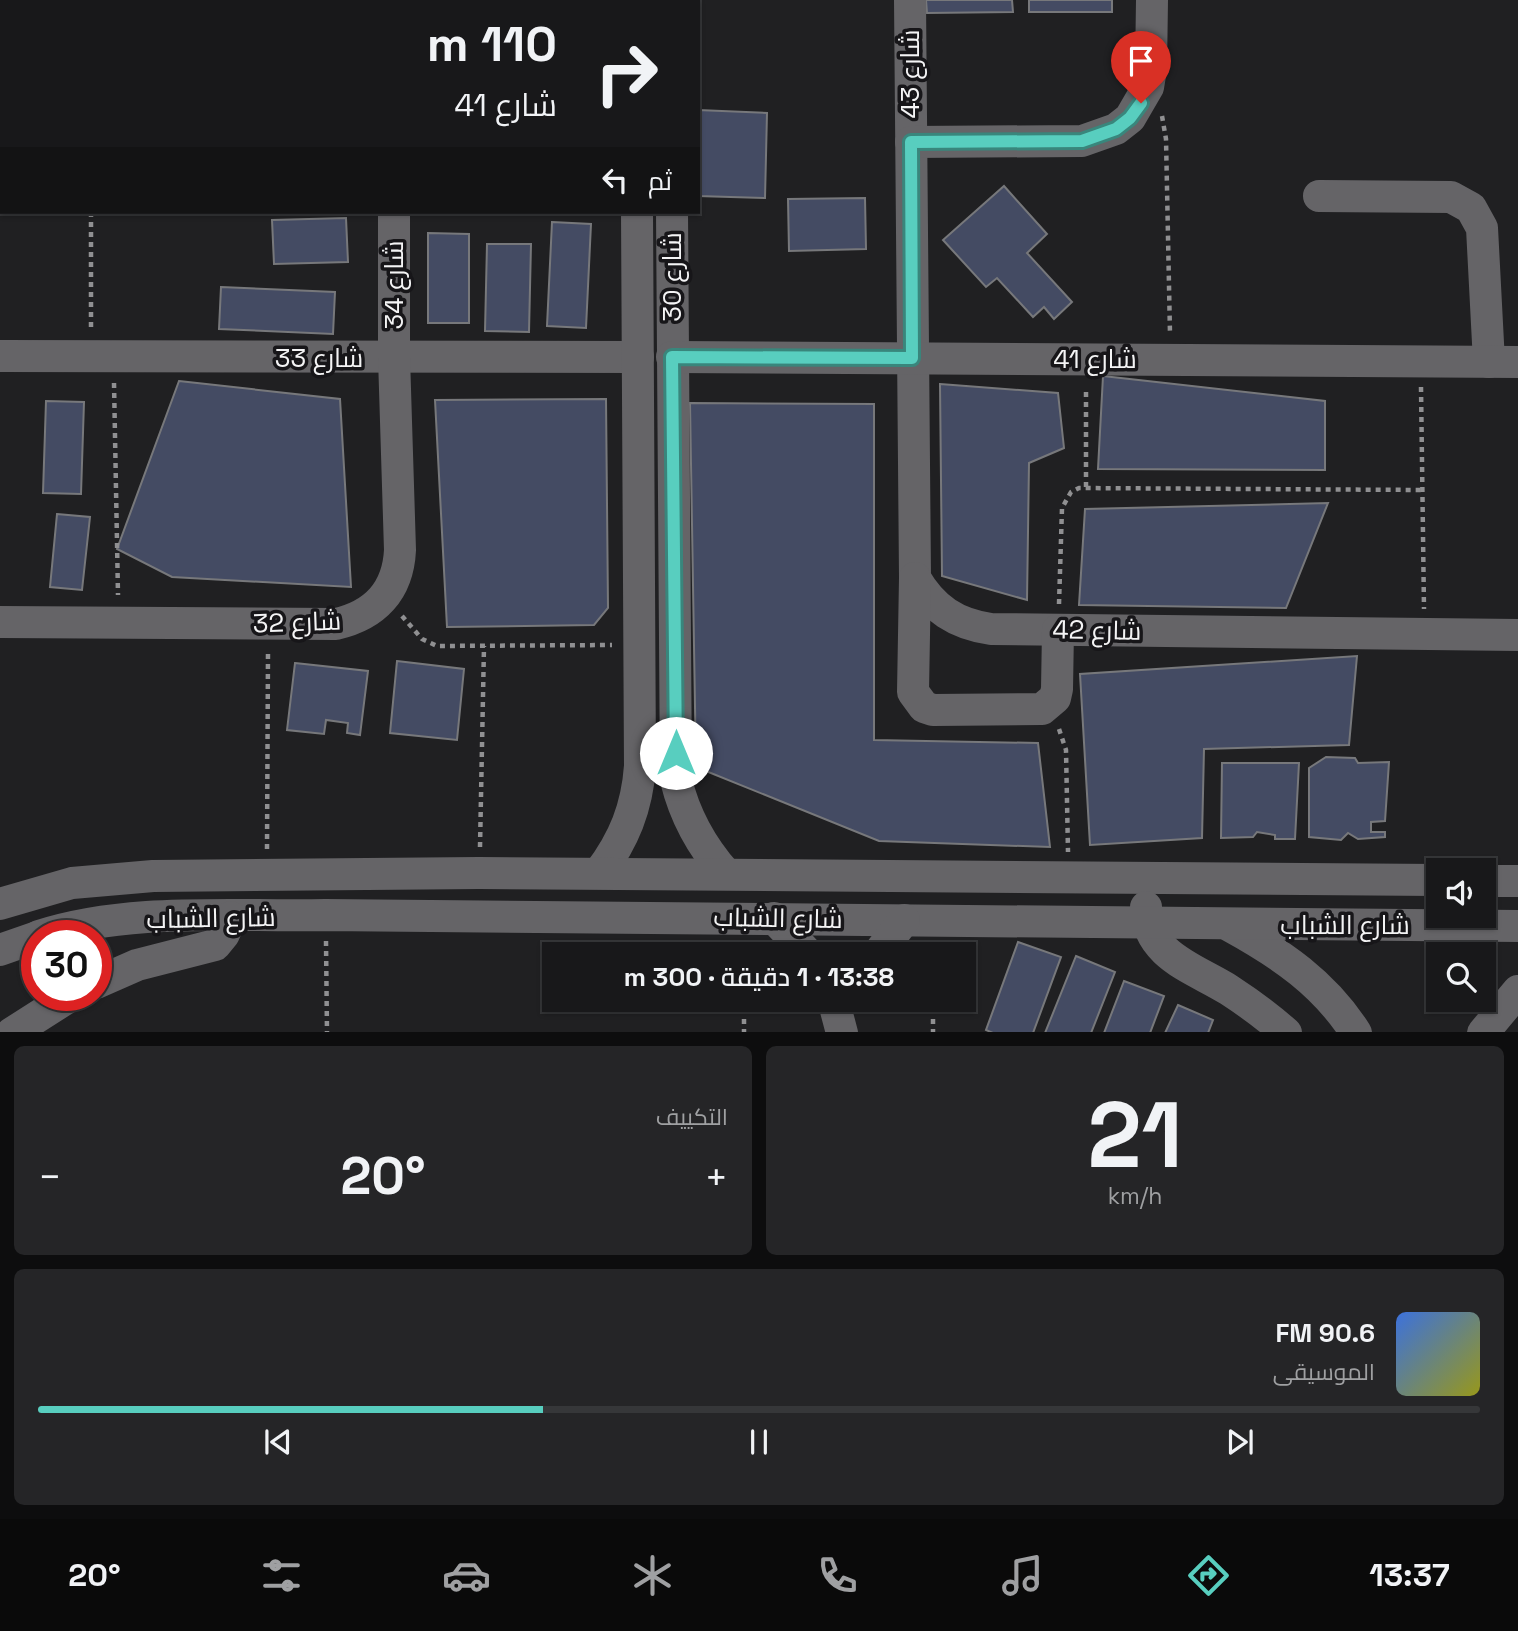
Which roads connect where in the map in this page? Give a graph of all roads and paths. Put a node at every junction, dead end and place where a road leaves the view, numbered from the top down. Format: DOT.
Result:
graph roads {
  1 [pos="910,0"];
  2 [pos="1152,0"];
  3 [pos="1148,87"];
  4 [pos="911,142"];
  5 [pos="1319,196"];
  6 [pos="91,214"];
  7 [pos="394,214"];
  8 [pos="638,214"];
  9 [pos="672,214"];
  10 [pos="672,287"];
  11 [pos="638,288"];
  12 [pos="0,356"];
  13 [pos="638,357"];
  14 [pos="672,357"];
  15 [pos="103,358"];
  16 [pos="394,358"];
  17 [pos="912,358"];
  18 [pos="1086,359"];
  19 [pos="1171,360"];
  20 [pos="1421,362"];
  21 [pos="1503,362"];
  22 [pos="1086,487"];
  23 [pos="1423,490"];
  24 [pos="915,578"];
  25 [pos="385,597"];
  26 [pos="0,622"];
  27 [pos="118,622"];
  28 [pos="268,624"];
  29 [pos="1058,630"];
  30 [pos="1424,634"];
  31 [pos="1518,635"];
  32 [pos="640,645"];
  33 [pos="484,646"];
  34 [pos="1050,705"];
  35 [pos="640,725"];
  36 [pos="675,726"];
  37 [pos="479,873"];
  38 [pos="599,873"];
  39 [pos="267,874"];
  40 [pos="726,874"];
  41 [pos="1068,877"];
  42 [pos="1145,878"];
  43 [pos="1426,880"];
  44 [pos="1496,881"];
  45 [pos="1518,881"];
  46 [pos="0,904"];
  47 [pos="325,915"];
  48 [pos="479,916"];
  49 [pos="231,917"];
  50 [pos="774,918"];
  51 [pos="904,920"];
  52 [pos="112,921"];
  53 [pos="1146,923"];
  54 [pos="1226,924"];
  55 [pos="1518,926"];
  56 [pos="797,942"];
  57 [pos="887,942"];
  58 [pos="21,943"];
  59 [pos="0,950"];
  60 [pos="112,976"];
  61 [pos="1518,991"];
  62 [pos="46,1011"];
  63 [pos="744,1012"];
  64 [pos="933,1012"];
  65 [pos="12,1032"];
  66 [pos="327,1032"];
  67 [pos="744,1032"];
  68 [pos="933,1032"];
  69 [pos="1286,1032"];
  70 [pos="1356,1032"];
  71 [pos="1483,1032"];
  1 -- 4 [label="street, شارع 43"];
  2 -- 3 [label="street"];
  3 -- 4 [label="street"];
  3 -- 19 [label="path"];
  4 -- 17 [label="street, شارع 43"];
  5 -- 21 [label="street"];
  6 -- 15 [label="path"];
  7 -- 16 [label="street, شارع 34"];
  8 -- 11 [label="street, شارع 30"];
  9 -- 10 [label="street, شارع 30"];
  10 -- 11 [label="street"];
  10 -- 14 [label="street, شارع 30"];
  11 -- 13 [label="street, شارع 30"];
  12 -- 15 [label="street, شارع 33"];
  13 -- 16 [label="street, شارع 33"];
  13 -- 32 [label="street, شارع 30"];
  14 -- 17 [label="street, شارع 41"];
  14 -- 36 [label="street, شارع 30"];
  15 -- 16 [label="street, شارع 33"];
  15 -- 27 [label="path"];
  16 -- 25 [label="street, شارع 32"];
  17 -- 18 [label="street, شارع 41"];
  17 -- 24 [label="street"];
  18 -- 19 [label="street, شارع 41"];
  18 -- 22 [label="path"];
  19 -- 20 [label="street, شارع 41"];
  20 -- 21 [label="street, شارع 41"];
  20 -- 23 [label="path"];
  22 -- 23 [label="path"];
  22 -- 29 [label="path"];
  23 -- 30 [label="path"];
  24 -- 29 [label="street, شارع 42"];
  24 -- 34 [label="street"];
  25 -- 28 [label="street, شارع 32"];
  25 -- 33 [label="path"];
  26 -- 27 [label="street, شارع 32"];
  27 -- 28 [label="street, شارع 32"];
  28 -- 39 [label="path"];
  29 -- 30 [label="street, شارع 42"];
  29 -- 34 [label="street"];
  30 -- 31 [label="street, شارع 42"];
  32 -- 33 [label="path"];
  32 -- 35 [label="street, شارع 30"];
  33 -- 37 [label="path"];
  34 -- 41 [label="path"];
  35 -- 36 [label="street"];
  35 -- 38 [label="street, شارع 30"];
  36 -- 40 [label="street, شارع 30"];
  37 -- 38 [label="street, شارع الشباب"];
  37 -- 39 [label="street, شارع الشباب"];
  37 -- 48 [label="street"];
  38 -- 40 [label="street, شارع الشباب"];
  39 -- 46 [label="street, شارع الشباب"];
  40 -- 41 [label="street, شارع الشباب"];
  41 -- 42 [label="street, شارع الشباب"];
  42 -- 43 [label="street, شارع الشباب"];
  42 -- 53 [label="street"];
  44 -- 45 [label="street"];
  47 -- 48 [label="street, شارع الشباب"];
  47 -- 49 [label="street, شارع الشباب"];
  47 -- 66 [label="path"];
  48 -- 50 [label="street, شارع الشباب"];
  49 -- 52 [label="street, شارع الشباب"];
  49 -- 60 [label="street"];
  50 -- 51 [label="street, شارع الشباب"];
  50 -- 56 [label="street"];
  51 -- 53 [label="street, شارع الشباب"];
  51 -- 57 [label="street"];
  53 -- 54 [label="street, شارع الشباب"];
  53 -- 69 [label="street"];
  54 -- 55 [label="street, شارع الشباب"];
  54 -- 70 [label="street"];
  58 -- 59 [label="street, شارع الشباب"];
  61 -- 71 [label="street"];
  62 -- 65 [label="street"];
  63 -- 67 [label="path"];
  64 -- 68 [label="path"];
}
